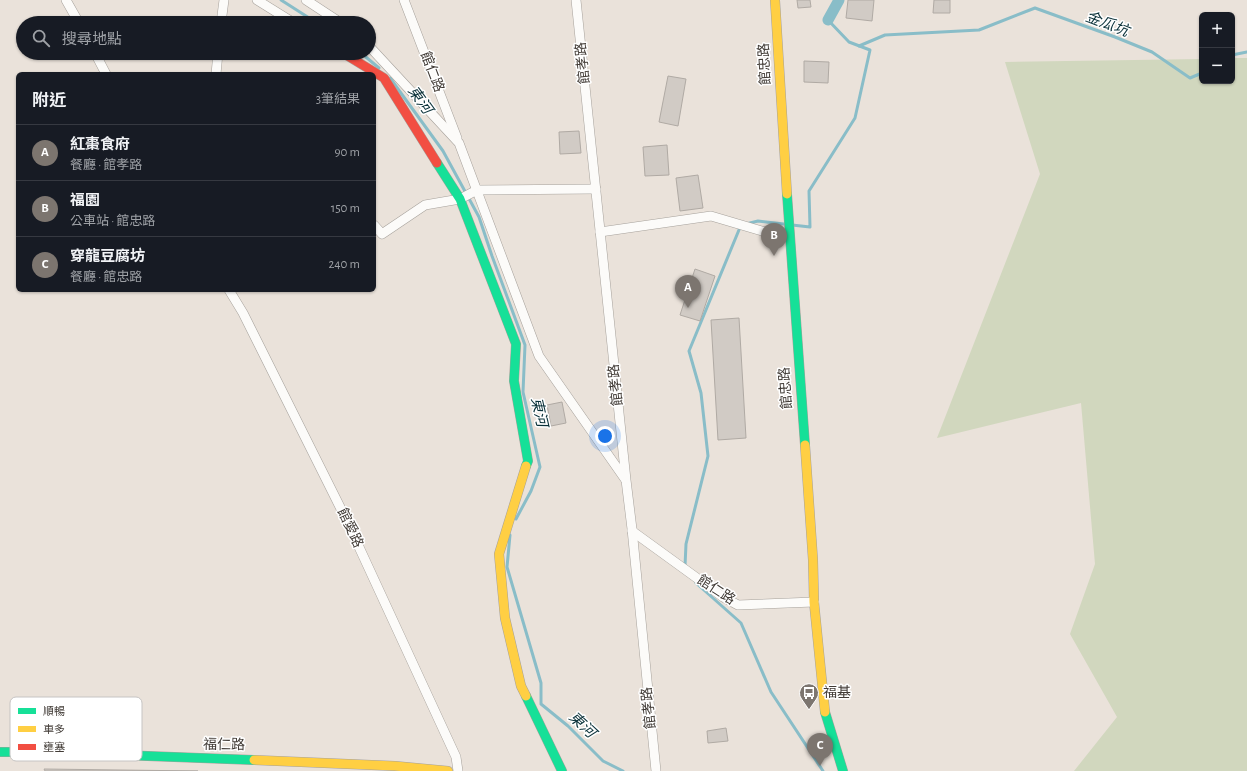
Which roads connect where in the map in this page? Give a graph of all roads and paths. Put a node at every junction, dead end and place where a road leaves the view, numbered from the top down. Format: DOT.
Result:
graph roads {
  1 [pos="66,0"];
  2 [pos="224,0"];
  3 [pos="257,0"];
  4 [pos="306,0"];
  5 [pos="404,0"];
  6 [pos="576,0"];
  7 [pos="775,0"];
  8 [pos="75,16"];
  9 [pos="222,16"];
  10 [pos="283,16"];
  11 [pos="330,16"];
  12 [pos="376,54"];
  13 [pos="99,60"];
  14 [pos="217,60"];
  15 [pos="354,60"];
  16 [pos="105,72"];
  17 [pos="216,72"];
  18 [pos="374,72"];
  19 [pos="376,73"];
  20 [pos="459,143"];
  21 [pos="596,189"];
  22 [pos="477,190"];
  23 [pos="460,199"];
  24 [pos="376,227"];
  25 [pos="600,232"];
  26 [pos="789,233"];
  27 [pos="230,292"];
  28 [pos="626,480"];
  29 [pos="632,531"];
  30 [pos="814,602"];
  31 [pos="0,752"];
  32 [pos="10,752"];
  33 [pos="142,757"];
  34 [pos="448,771"];
  35 [pos="458,771"];
  36 [pos="562,771"];
  37 [pos="656,771"];
  38 [pos="843,771"];
  1 -- 8 [label="street"];
  2 -- 9 [label="street"];
  3 -- 10 [label="street"];
  4 -- 11 [label="street"];
  5 -- 20 [label="street, 館仁路"];
  6 -- 21 [label="street, 館孝路"];
  7 -- 26 [label="street, 館忠路"];
  12 -- 20 [label="street"];
  13 -- 16 [label="street"];
  14 -- 17 [label="street"];
  15 -- 18 [label="street"];
  19 -- 23 [label="street"];
  20 -- 22 [label="street, 館仁路"];
  21 -- 22 [label="street"];
  21 -- 25 [label="street, 館孝路"];
  22 -- 23 [label="street"];
  22 -- 28 [label="street, 館仁路"];
  23 -- 24 [label="street"];
  23 -- 36 [label="street"];
  25 -- 26 [label="street"];
  25 -- 28 [label="street, 館孝路"];
  26 -- 30 [label="street, 館忠路"];
  27 -- 35 [label="street, 館愛路"];
  28 -- 29 [label="street, 館孝路"];
  29 -- 30 [label="street, 館仁路"];
  29 -- 37 [label="street, 館孝路"];
  30 -- 38 [label="street, 館忠路"];
  31 -- 32 [label="street, 福仁路"];
  33 -- 34 [label="street, 福仁路"];
}
